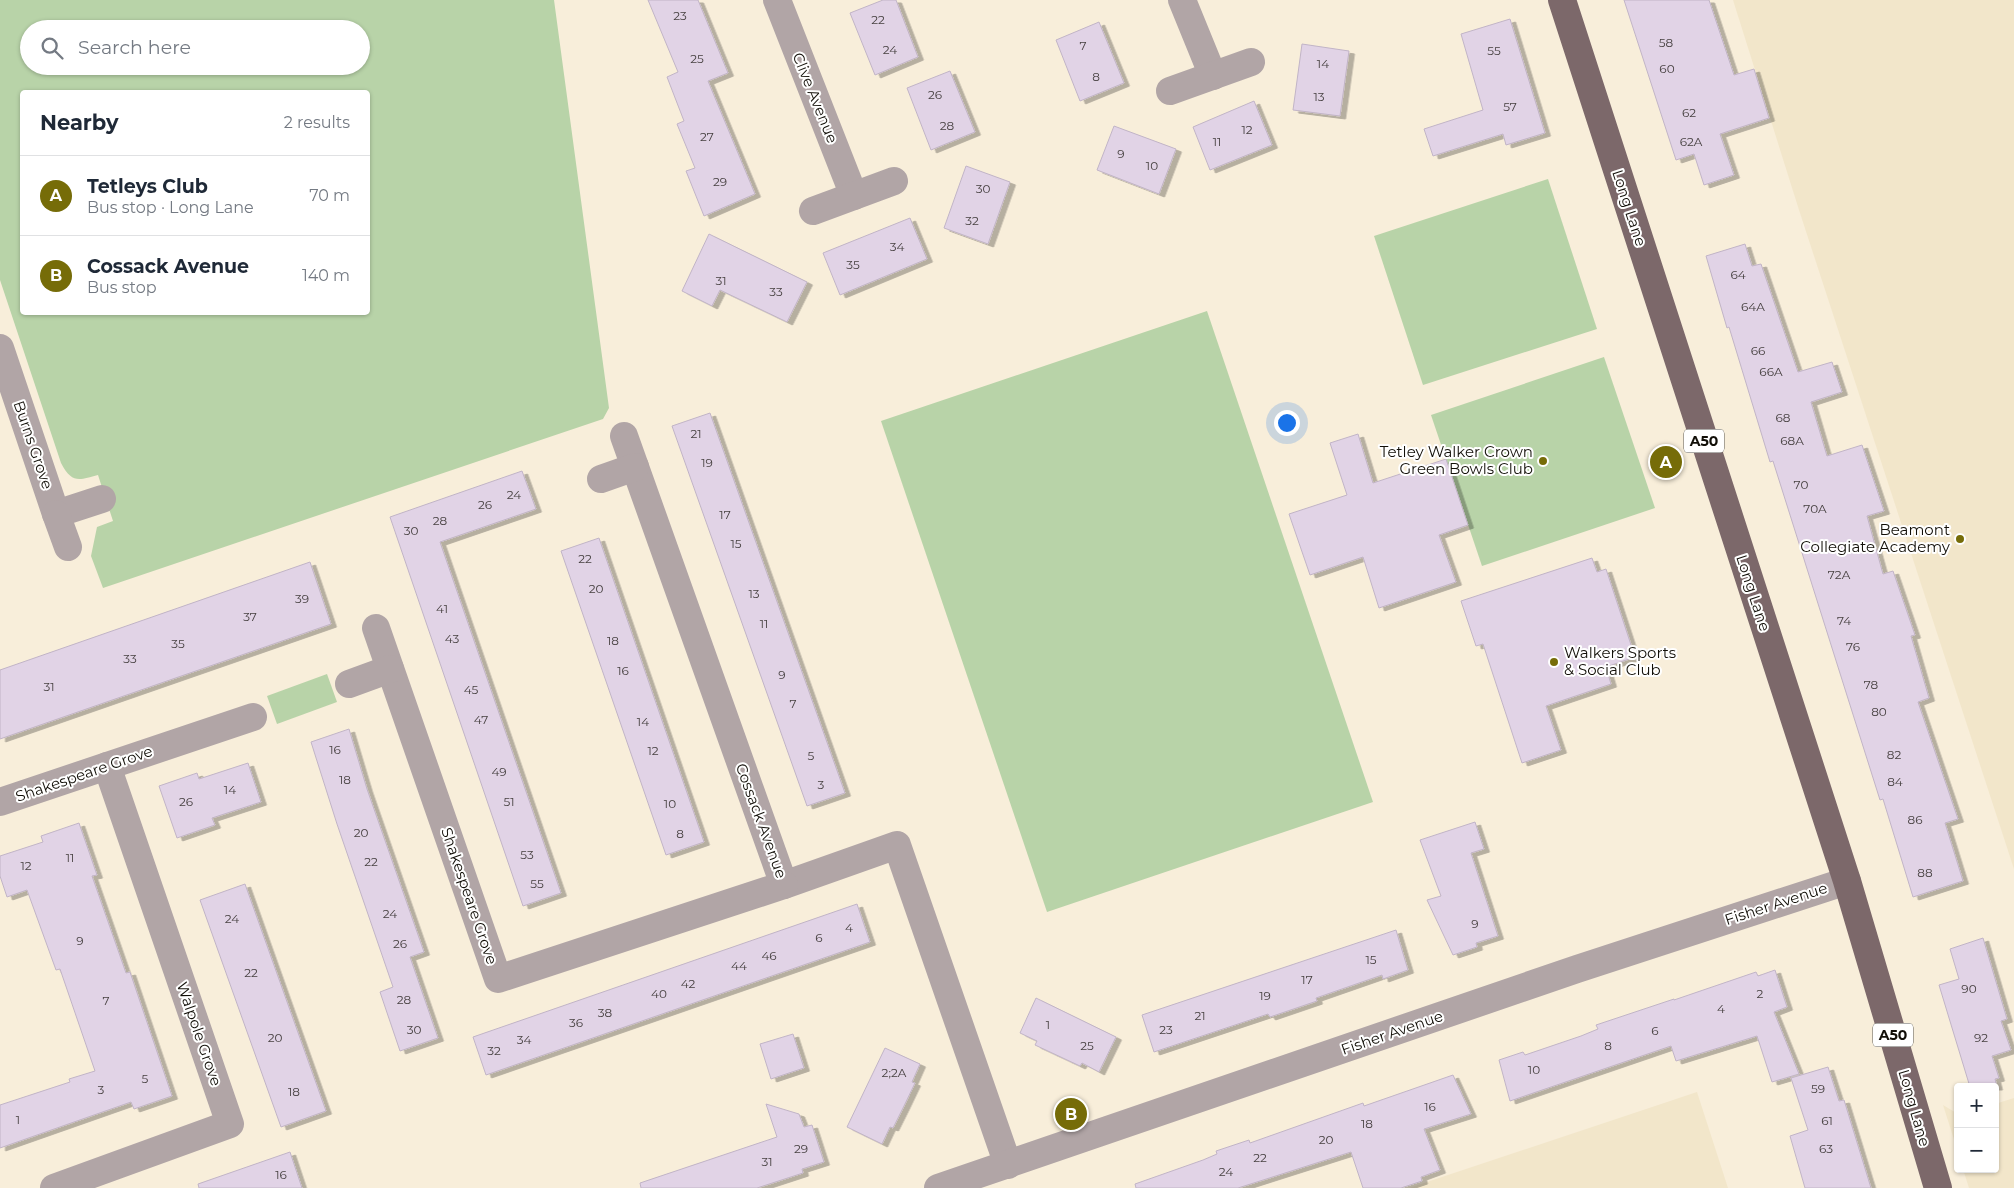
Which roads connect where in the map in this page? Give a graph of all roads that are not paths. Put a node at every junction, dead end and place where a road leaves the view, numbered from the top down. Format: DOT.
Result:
graph roads {
  1 [pos="777,0"];
  2 [pos="1182,0"];
  3 [pos="1562,0"];
  4 [pos="1251,62"];
  5 [pos="1213,76"];
  6 [pos="1170,91"];
  7 [pos="894,181"];
  8 [pos="854,196"];
  9 [pos="814,211"];
  10 [pos="0,348"];
  11 [pos="624,436"];
  12 [pos="635,467"];
  13 [pos="601,480"];
  14 [pos="102,499"];
  15 [pos="56,514"];
  16 [pos="68,547"];
  17 [pos="376,628"];
  18 [pos="390,669"];
  19 [pos="349,684"];
  20 [pos="253,717"];
  21 [pos="107,766"];
  22 [pos="0,802"];
  23 [pos="1847,881"];
  24 [pos="784,885"];
  25 [pos="1008,1164"];
  26 [pos="54,1188"];
  27 [pos="938,1188"];
  28 [pos="1938,1188"];
  1 -- 8 [label="street, Clive Avenue"];
  2 -- 5 [label="street"];
  3 -- 23 [label="main road, Long Lane / A50"];
  4 -- 5 [label="street"];
  5 -- 6 [label="street"];
  7 -- 8 [label="street"];
  8 -- 9 [label="street"];
  10 -- 15 [label="street, Burns Grove"];
  11 -- 12 [label="street, Cossack Avenue"];
  12 -- 13 [label="street"];
  12 -- 24 [label="street, Cossack Avenue"];
  14 -- 15 [label="street"];
  15 -- 16 [label="street, Burns Grove"];
  17 -- 18 [label="street, Shakespeare Grove"];
  18 -- 19 [label="street"];
  18 -- 24 [label="street, Shakespeare Grove"];
  20 -- 21 [label="street, Shakespeare Grove"];
  21 -- 22 [label="street, Shakespeare Grove"];
  21 -- 26 [label="street, Walpole Grove"];
  23 -- 25 [label="street, Fisher Avenue"];
  23 -- 28 [label="main road, Long Lane / A50"];
  24 -- 25 [label="street, Cossack Avenue"];
  25 -- 27 [label="street, Fisher Avenue"];
}
